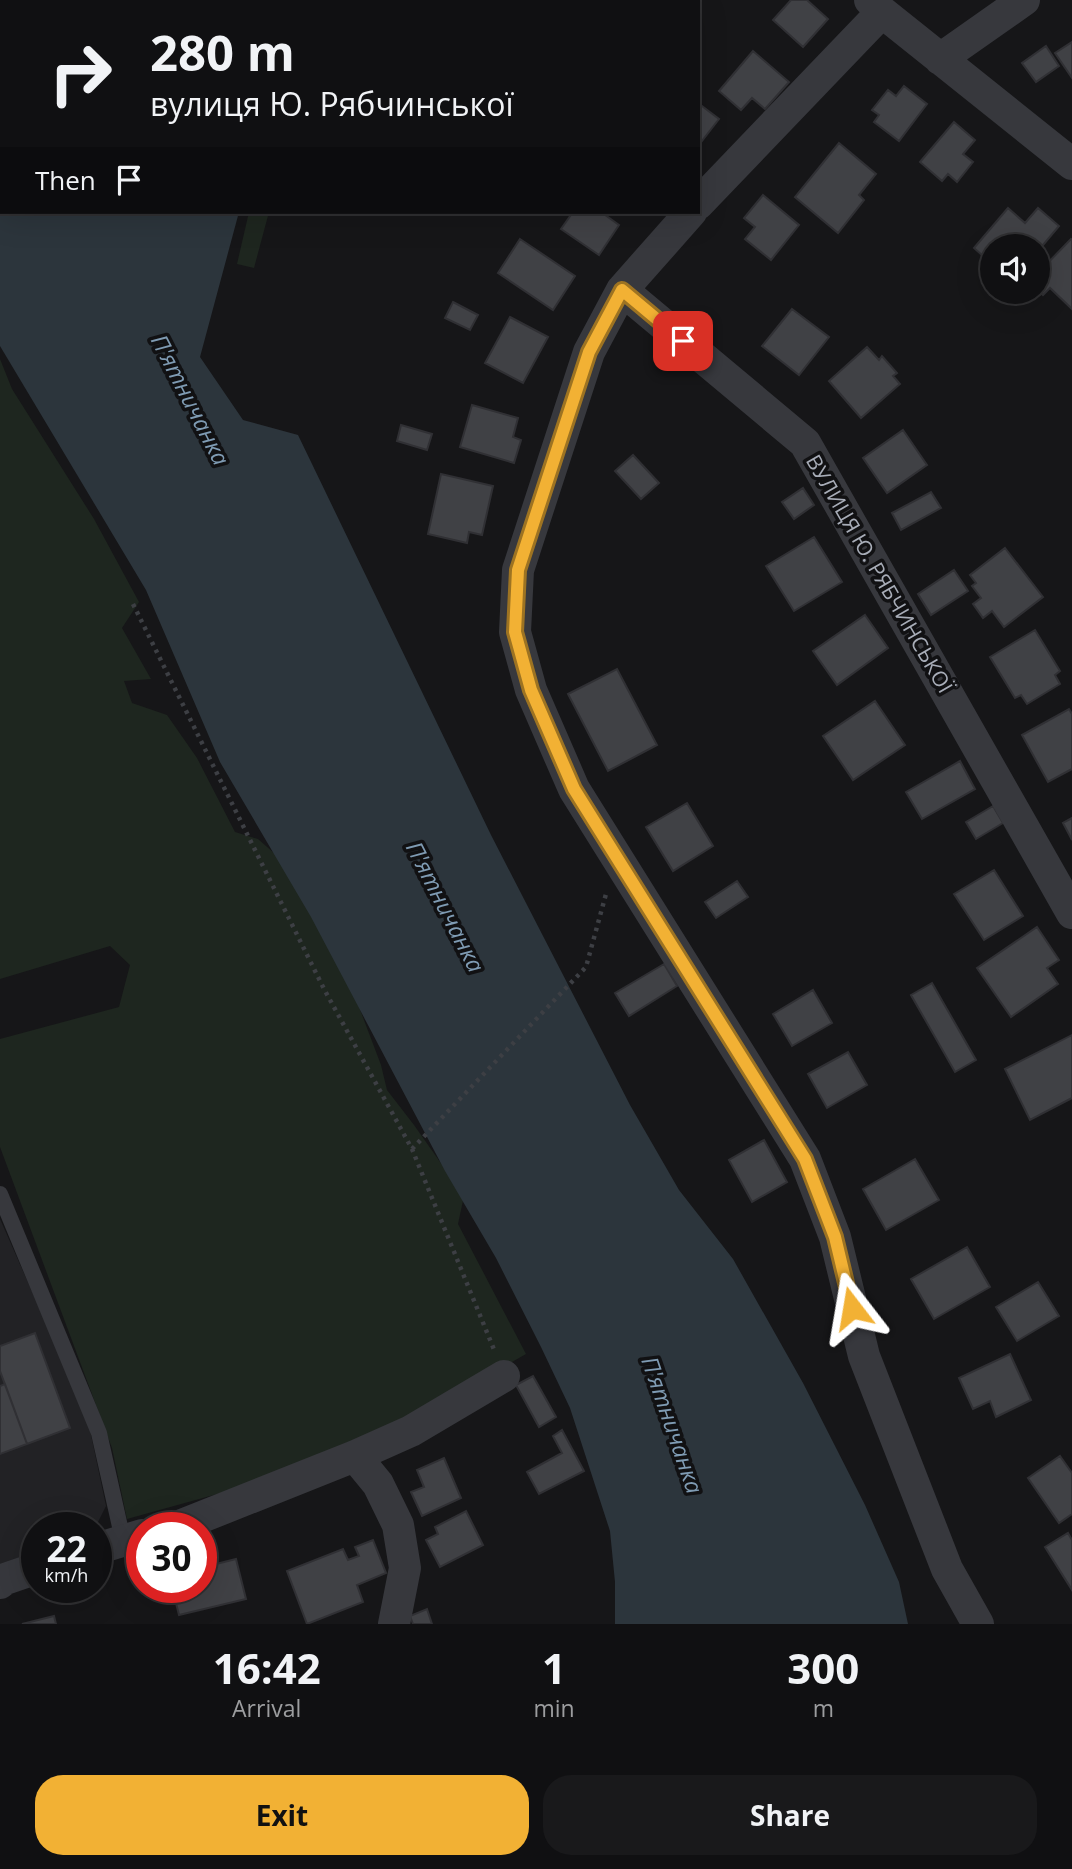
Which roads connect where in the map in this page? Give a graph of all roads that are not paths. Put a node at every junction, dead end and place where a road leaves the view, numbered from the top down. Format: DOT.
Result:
graph roads {
  1 [pos="1024,0"];
  2 [pos="876,6"];
  3 [pos="940,59"];
  4 [pos="1072,164"];
  5 [pos="700,202"];
  6 [pos="689,214"];
  7 [pos="622,290"];
  8 [pos="1072,913"];
  9 [pos="0,1194"];
  10 [pos="504,1376"];
  11 [pos="355,1456"];
  12 [pos="214,1512"];
  13 [pos="120,1541"];
  14 [pos="21,1574"];
  15 [pos="0,1583"];
  16 [pos="394,1624"];
  17 [pos="978,1624"];
  1 -- 3 [label="street"];
  2 -- 3 [label="street"];
  2 -- 5 [label="street"];
  3 -- 4 [label="street"];
  6 -- 7 [label="street"];
  7 -- 8 [label="street, ВУЛИЦЯ Ю. РЯБЧИНСЬКОЇ"];
  7 -- 17 [label="street"];
  9 -- 13 [label="lane"];
  10 -- 11 [label="street"];
  11 -- 12 [label="street"];
  11 -- 16 [label="street"];
  14 -- 15 [label="street"];
}
